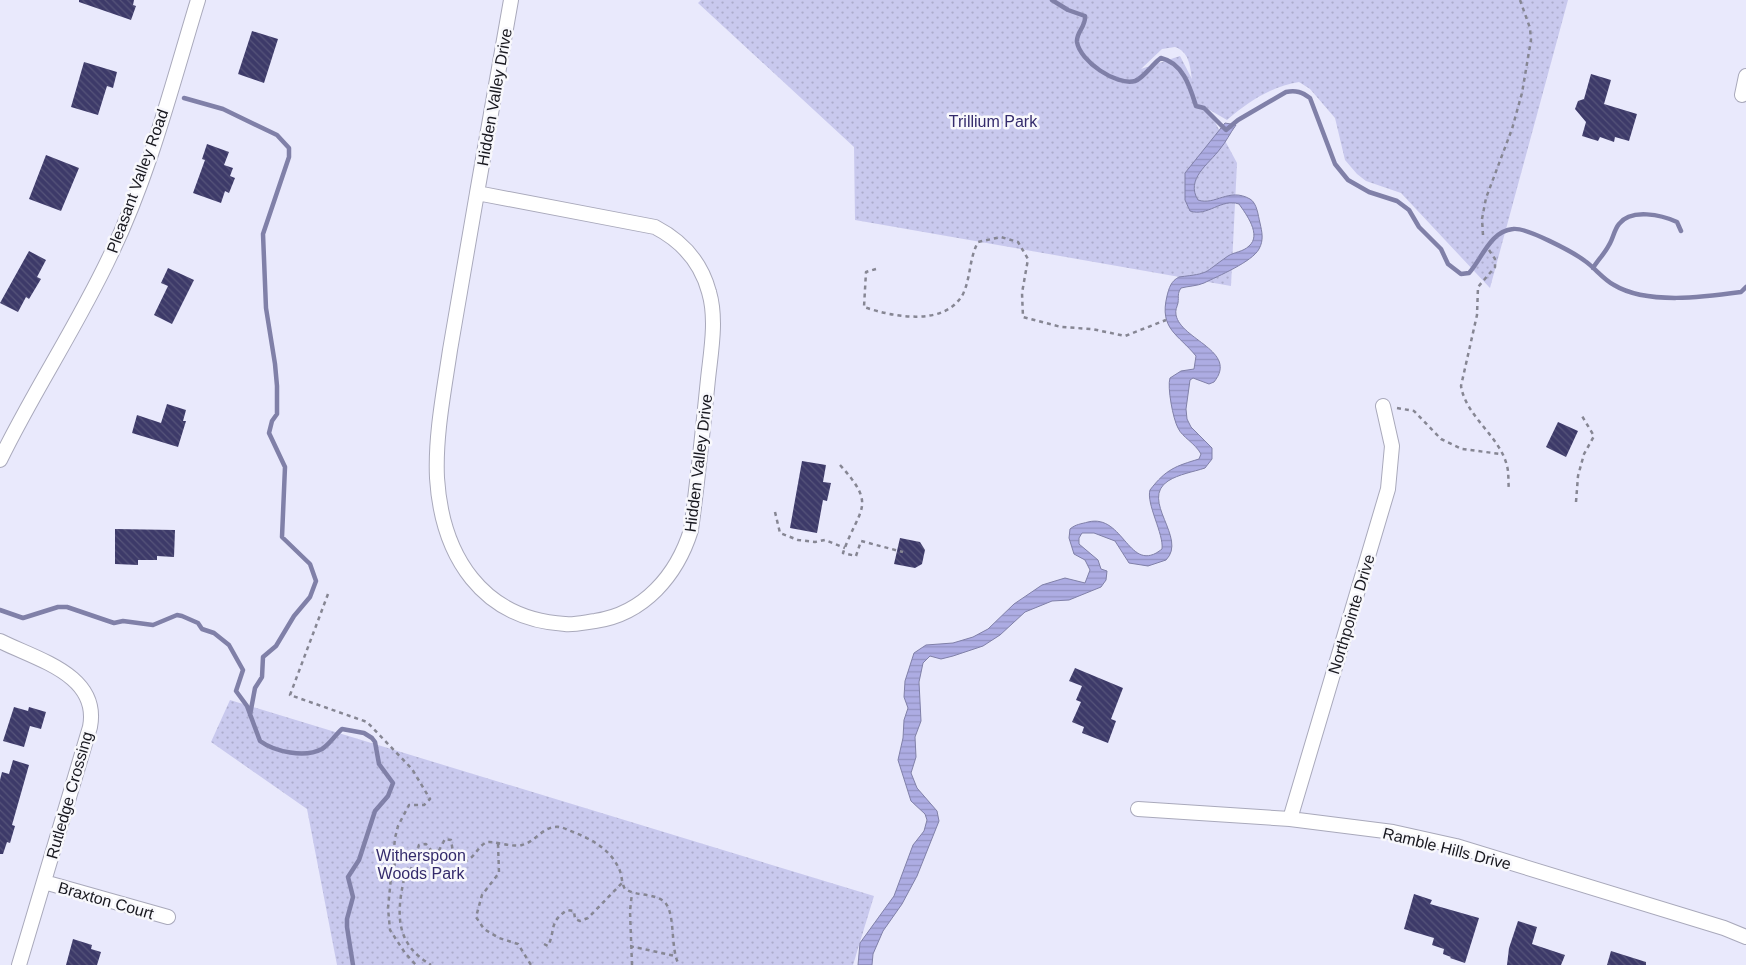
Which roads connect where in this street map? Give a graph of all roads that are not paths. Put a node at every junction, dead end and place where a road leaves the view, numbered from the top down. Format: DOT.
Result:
graph roads {
  1 [pos="198,0"];
  2 [pos="511,0"];
  3 [pos="1746,76"];
  4 [pos="1742,95"];
  5 [pos="477,193"];
  6 [pos="1383,406"];
  7 [pos="0,460"];
  8 [pos="0,641"];
  9 [pos="1138,809"];
  10 [pos="1290,819"];
  11 [pos="44,882"];
  12 [pos="168,917"];
  13 [pos="1746,937"];
  14 [pos="19,965"];
  1 -- 7 [label="street, Pleasant Valley Road"];
  2 -- 5 [label="street, Hidden Valley Drive"];
  3 -- 4 [label="street"];
  5 -- 5 [label="street, Hidden Valley Drive"];
  6 -- 10 [label="street, Northpointe Drive"];
  8 -- 11 [label="street, Rutledge Crossing"];
  9 -- 10 [label="street, Ramble Hills Drive"];
  10 -- 13 [label="street, Ramble Hills Drive"];
  11 -- 12 [label="street, Braxton Court"];
  11 -- 14 [label="street, Rutledge Crossing"];
}
